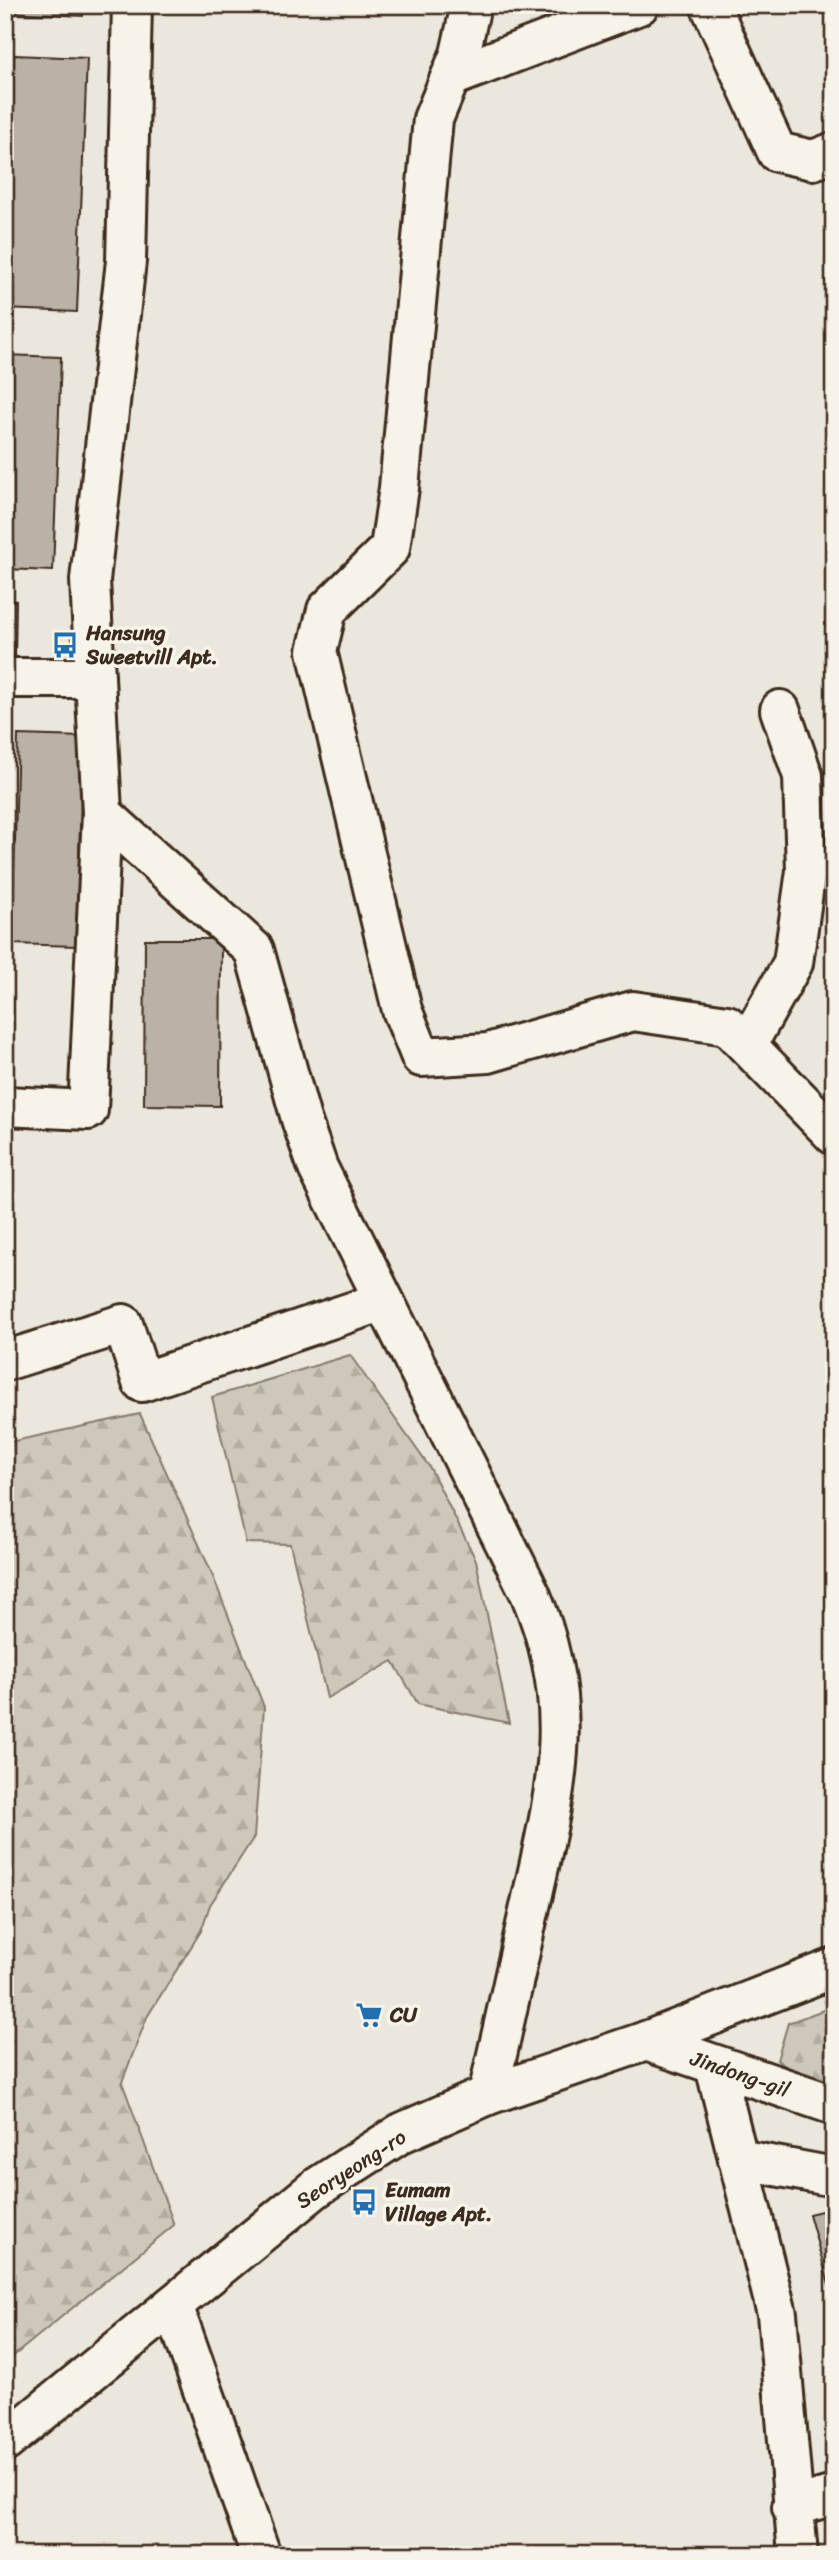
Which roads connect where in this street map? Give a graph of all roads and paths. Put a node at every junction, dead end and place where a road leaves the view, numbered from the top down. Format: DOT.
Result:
graph roads {
  1 [pos="132,5"];
  2 [pos="471,5"];
  3 [pos="639,5"];
  4 [pos="710,5"];
  5 [pos="451,77"];
  6 [pos="834,152"];
  7 [pos="5,678"];
  8 [pos="95,678"];
  9 [pos="780,710"];
  10 [pos="102,813"];
  11 [pos="747,1045"];
  12 [pos="5,1106"];
  13 [pos="834,1135"];
  14 [pos="384,1301"];
  15 [pos="5,1361"];
  16 [pos="834,1968"];
  17 [pos="646,2041"];
  18 [pos="715,2066"];
  19 [pos="488,2095"];
  20 [pos="834,2105"];
  21 [pos="738,2159"];
  22 [pos="834,2177"];
  23 [pos="173,2305"];
  24 [pos="5,2442"];
  25 [pos="834,2496"];
  26 [pos="792,2507"];
  27 [pos="261,2555"];
  28 [pos="798,2555"];
  1 -- 8 [label="street"];
  2 -- 5 [label="street"];
  3 -- 5 [label="street"];
  4 -- 6 [label="street"];
  5 -- 11 [label="street"];
  7 -- 8 [label="street"];
  8 -- 10 [label="street"];
  9 -- 11 [label="street"];
  10 -- 12 [label="street"];
  10 -- 14 [label="street"];
  11 -- 13 [label="street"];
  14 -- 15 [label="street"];
  14 -- 19 [label="street"];
  16 -- 17 [label="street, Seoryeong-ro"];
  17 -- 18 [label="street, Jindong-gil"];
  17 -- 19 [label="street, Seoryeong-ro"];
  18 -- 20 [label="street, Jindong-gil"];
  18 -- 21 [label="street"];
  19 -- 23 [label="street, Seoryeong-ro"];
  21 -- 22 [label="street"];
  21 -- 26 [label="street"];
  23 -- 24 [label="street, Seoryeong-ro"];
  23 -- 27 [label="street"];
  25 -- 26 [label="street"];
  26 -- 28 [label="street"];
}
